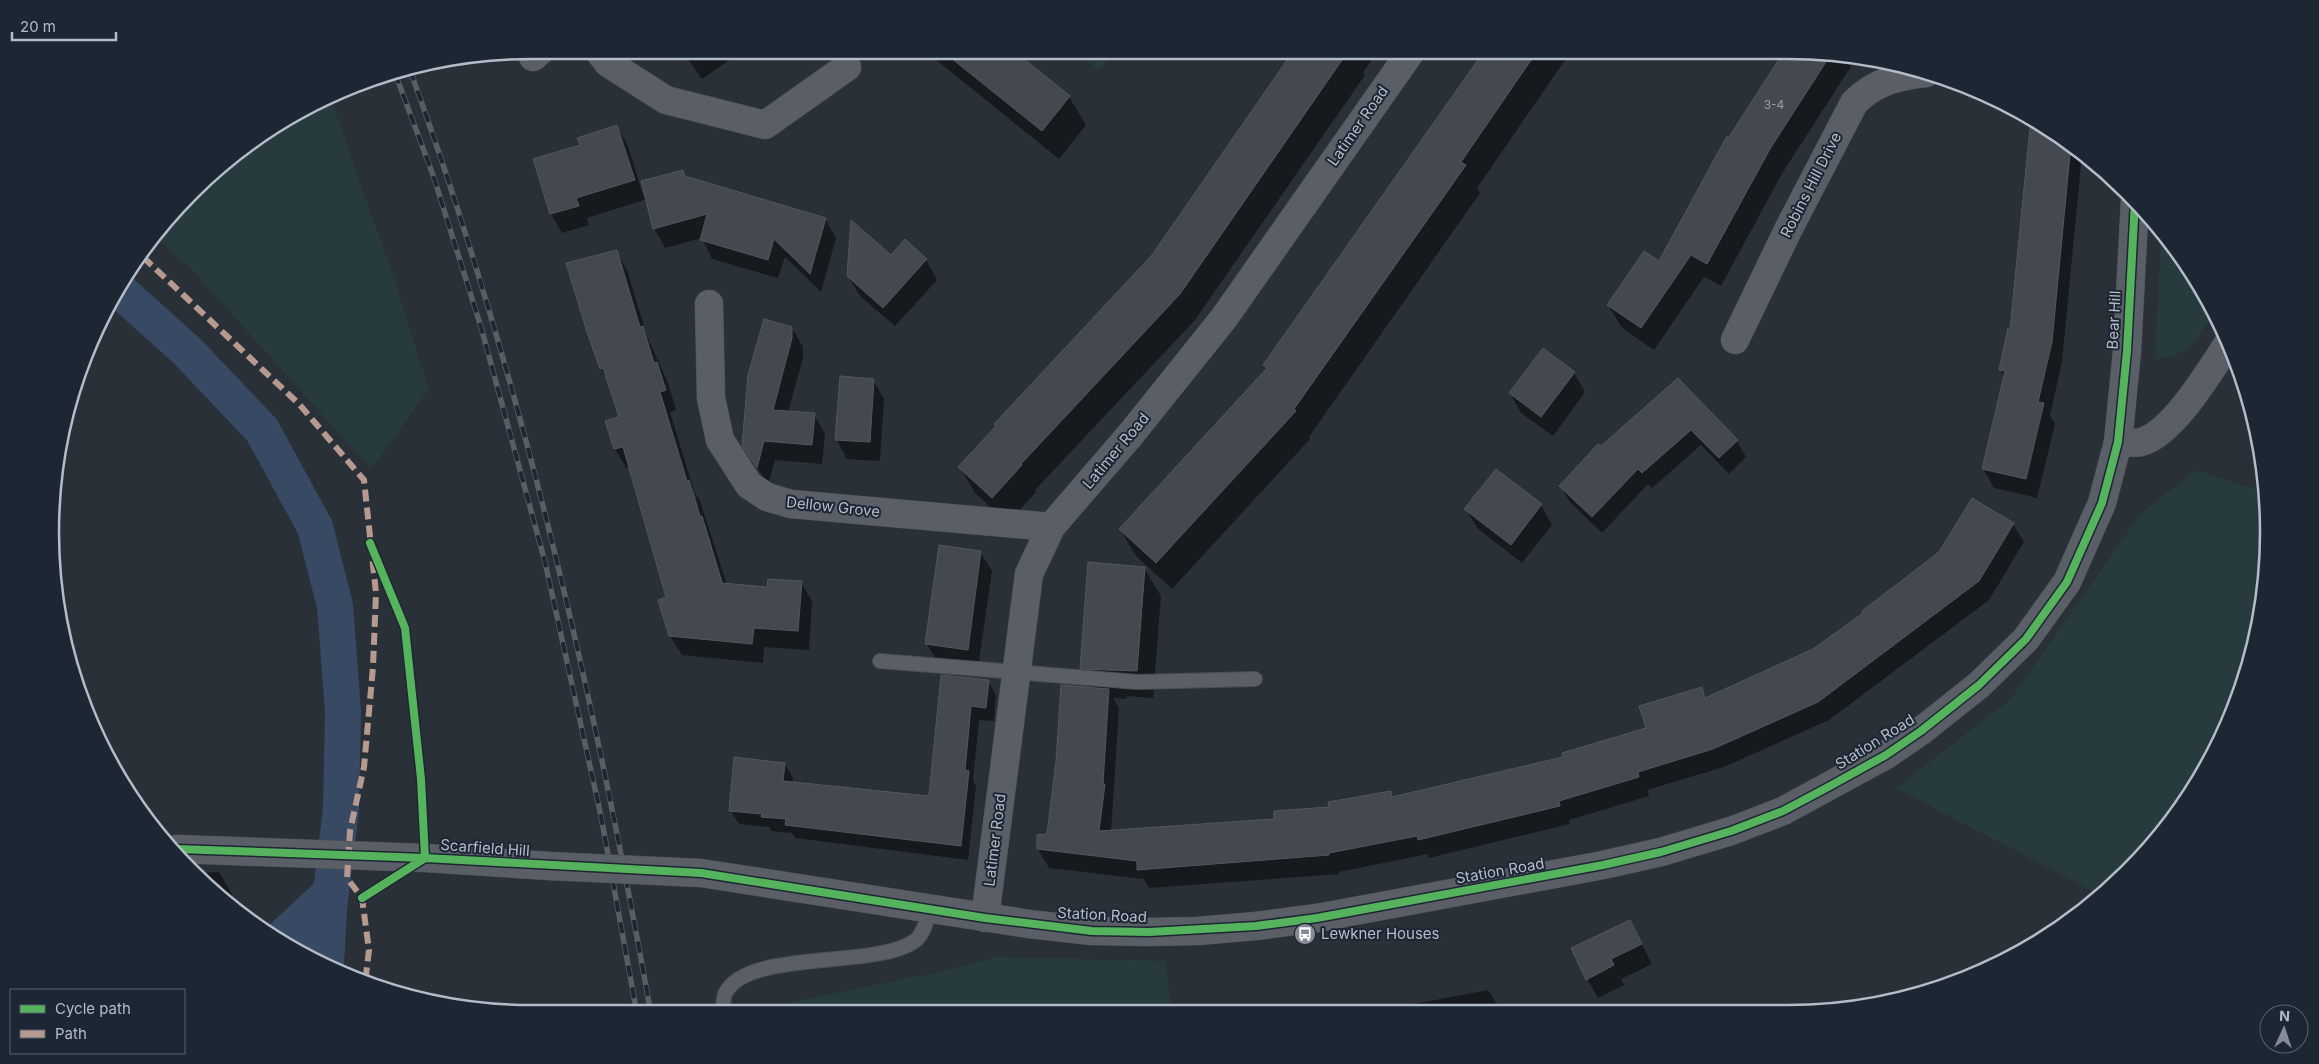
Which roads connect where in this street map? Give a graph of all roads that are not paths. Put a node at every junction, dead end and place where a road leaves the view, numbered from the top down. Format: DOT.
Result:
graph roads {
  1 [pos="605,59"];
  2 [pos="1406,59"];
  3 [pos="847,67"];
  4 [pos="1909,75"];
  5 [pos="2134,211"];
  6 [pos="709,304"];
  7 [pos="1735,340"];
  8 [pos="2224,350"];
  9 [pos="2118,442"];
  10 [pos="1051,527"];
  11 [pos="880,661"];
  12 [pos="1017,674"];
  13 [pos="1255,679"];
  14 [pos="181,849"];
  15 [pos="701,873"];
  16 [pos="931,909"];
  17 [pos="985,918"];
  18 [pos="724,1005"];
  1 -- 3 [label="street"];
  2 -- 10 [label="street, Latimer Road"];
  4 -- 7 [label="street, Robins Hill Drive"];
  5 -- 9 [label="street, Bear Hill"];
  6 -- 10 [label="street, Dellow Grove"];
  8 -- 9 [label="street"];
  9 -- 17 [label="street, Station Road"];
  10 -- 12 [label="street, Latimer Road"];
  11 -- 12 [label="lane"];
  12 -- 13 [label="lane"];
  12 -- 17 [label="street, Latimer Road"];
  14 -- 15 [label="street, Scarfield Hill, bridge"];
  15 -- 16 [label="street, Station Road"];
  16 -- 17 [label="street, Station Road"];
  16 -- 18 [label="lane"];
}
